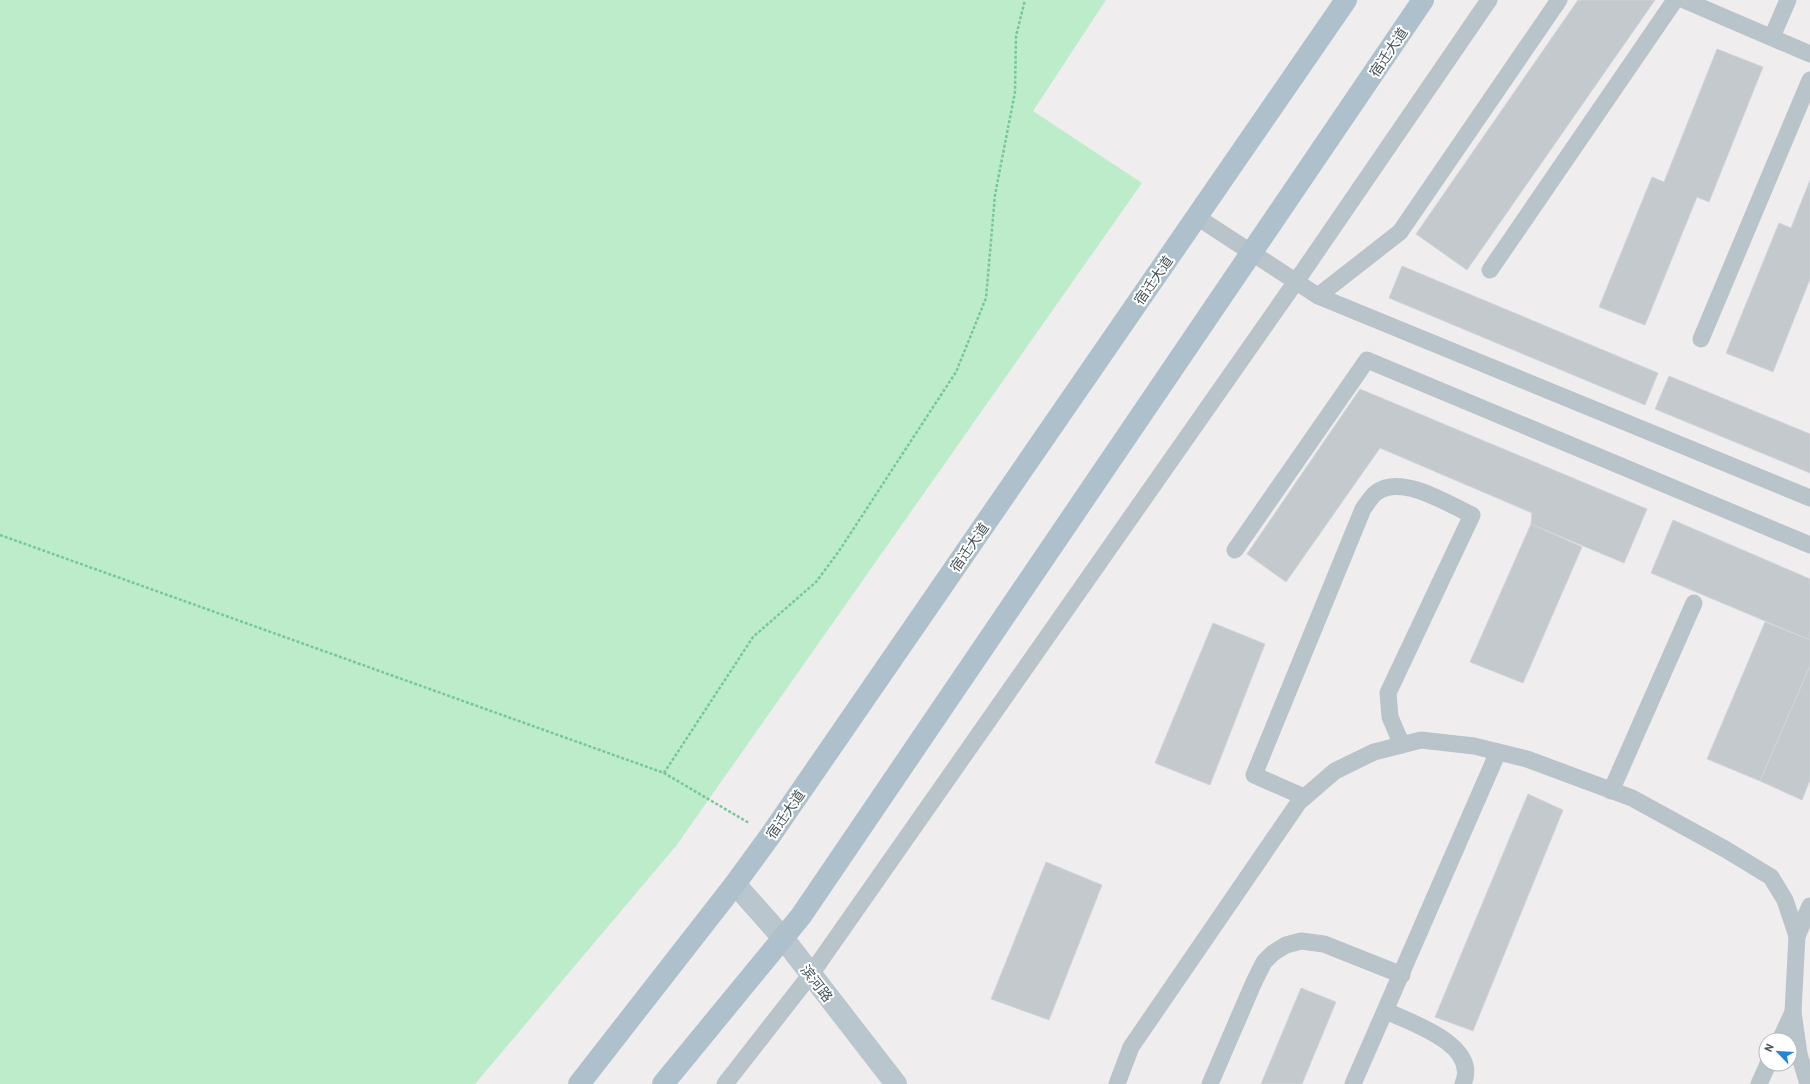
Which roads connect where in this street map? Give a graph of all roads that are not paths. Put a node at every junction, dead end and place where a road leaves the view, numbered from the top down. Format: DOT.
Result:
graph roads {
  1 [pos="1346,0"];
  2 [pos="1423,0"];
  3 [pos="1490,0"];
  4 [pos="1559,0"];
  5 [pos="1675,0"];
  6 [pos="1684,0"];
  7 [pos="1788,0"];
  8 [pos="1772,37"];
  9 [pos="1810,54"];
  10 [pos="1810,80"];
  11 [pos="1197,217"];
  12 [pos="1252,253"];
  13 [pos="1490,270"];
  14 [pos="1296,281"];
  15 [pos="1318,296"];
  16 [pos="1701,339"];
  17 [pos="1810,498"];
  18 [pos="1810,545"];
  19 [pos="1235,550"];
  20 [pos="1694,603"];
  21 [pos="1402,745"];
  22 [pos="1498,752"];
  23 [pos="1611,790"];
  24 [pos="1304,797"];
  25 [pos="735,884"];
  26 [pos="1810,906"];
  27 [pos="1797,936"];
  28 [pos="783,938"];
  29 [pos="811,974"];
  30 [pos="1402,975"];
  31 [pos="1386,1011"];
  32 [pos="1793,1012"];
  33 [pos="1784,1032"];
  34 [pos="1764,1072"];
  35 [pos="578,1084"];
  36 [pos="663,1084"];
  37 [pos="725,1084"];
  38 [pos="896,1084"];
  39 [pos="1117,1084"];
  40 [pos="1210,1084"];
  41 [pos="1353,1084"];
  42 [pos="1464,1084"];
  43 [pos="1759,1084"];
  44 [pos="1808,1084"];
  1 -- 11 [label="main road, 宿迁大道"];
  2 -- 12 [label="main road, 宿迁大道"];
  3 -- 14 [label="lane"];
  4 -- 15 [label="lane"];
  5 -- 13 [label="lane"];
  6 -- 8 [label="lane"];
  7 -- 8 [label="lane"];
  8 -- 9 [label="lane"];
  10 -- 16 [label="lane"];
  11 -- 12 [label="lane"];
  11 -- 25 [label="main road, 宿迁大道"];
  12 -- 14 [label="lane"];
  12 -- 28 [label="main road, 宿迁大道"];
  14 -- 15 [label="lane"];
  14 -- 29 [label="lane"];
  15 -- 17 [label="lane"];
  18 -- 19 [label="lane"];
  20 -- 23 [label="lane"];
  21 -- 22 [label="lane"];
  21 -- 24 [label="lane"];
  21 -- 24 [label="lane"];
  22 -- 23 [label="lane"];
  22 -- 30 [label="lane"];
  23 -- 27 [label="lane"];
  24 -- 39 [label="lane"];
  25 -- 28 [label="main road, 滨河路"];
  25 -- 35 [label="main road, 宿迁大道"];
  26 -- 27 [label="lane"];
  27 -- 32 [label="lane"];
  28 -- 29 [label="main road, 滨河路"];
  28 -- 36 [label="main road, 宿迁大道"];
  29 -- 37 [label="lane"];
  29 -- 38 [label="main road, 滨河路"];
  30 -- 31 [label="lane"];
  30 -- 40 [label="lane"];
  31 -- 41 [label="lane"];
  31 -- 42 [label="lane"];
  32 -- 33 [label="lane"];
  32 -- 44 [label="lane"];
  34 -- 43 [label="lane"];
}
